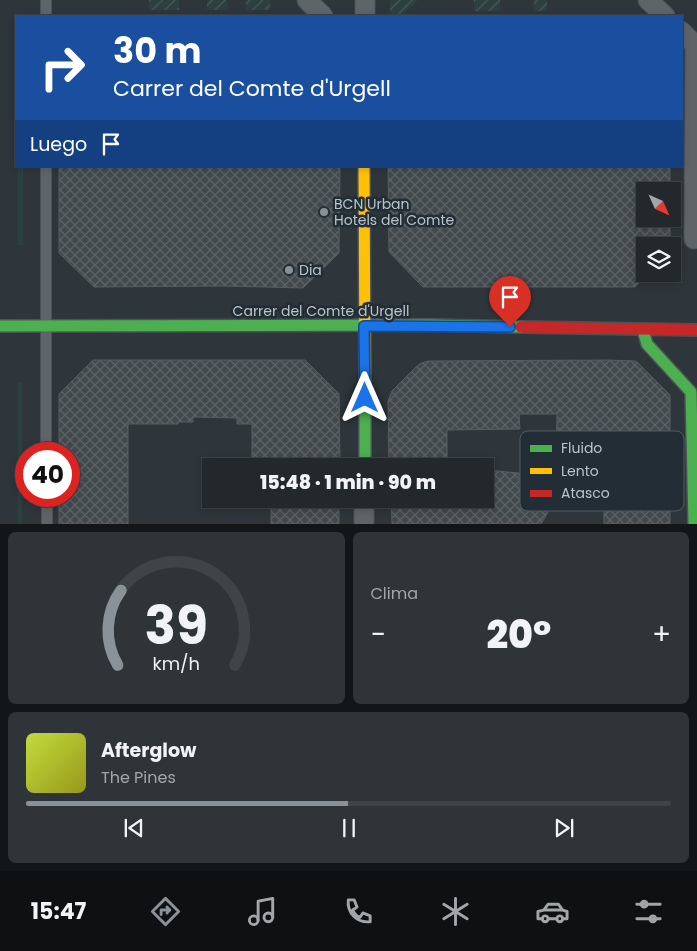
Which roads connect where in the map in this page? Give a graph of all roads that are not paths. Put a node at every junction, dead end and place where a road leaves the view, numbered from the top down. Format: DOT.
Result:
graph roads {
  1 [pos="46,0"];
  2 [pos="307,0"];
  3 [pos="365,0"];
  4 [pos="648,0"];
  5 [pos="46,15"];
  6 [pos="322,15"];
  7 [pos="365,15"];
  8 [pos="664,15"];
  9 [pos="683,33"];
  10 [pos="696,44"];
  11 [pos="46,167"];
  12 [pos="364,167"];
  13 [pos="694,239"];
  14 [pos="0,326"];
  15 [pos="46,326"];
  16 [pos="364,326"];
  17 [pos="643,330"];
  18 [pos="697,330"];
  19 [pos="694,390"];
  20 [pos="46,442"];
  21 [pos="364,458"];
  22 [pos="46,507"];
  23 [pos="364,508"];
  24 [pos="47,524"];
  25 [pos="364,524"];
  26 [pos="694,524"];
  1 -- 5 [label="lane"];
  2 -- 6 [label="street"];
  3 -- 7 [label="street"];
  4 -- 8 [label="street"];
  9 -- 10 [label="street"];
  10 -- 13 [label="street"];
  11 -- 15 [label="lane"];
  12 -- 16 [label="main road"];
  14 -- 15 [label="main road, Carrer del Comte d'Urgell"];
  15 -- 16 [label="main road, Carrer del Comte d'Urgell"];
  15 -- 20 [label="lane"];
  16 -- 17 [label="main road, Carrer del Comte d'Urgell"];
  16 -- 21 [label="main road"];
  17 -- 18 [label="main road, Carrer del Comte d'Urgell"];
  17 -- 19 [label="main road"];
  19 -- 26 [label="main road"];
  22 -- 24 [label="lane"];
  23 -- 25 [label="street"];
}
